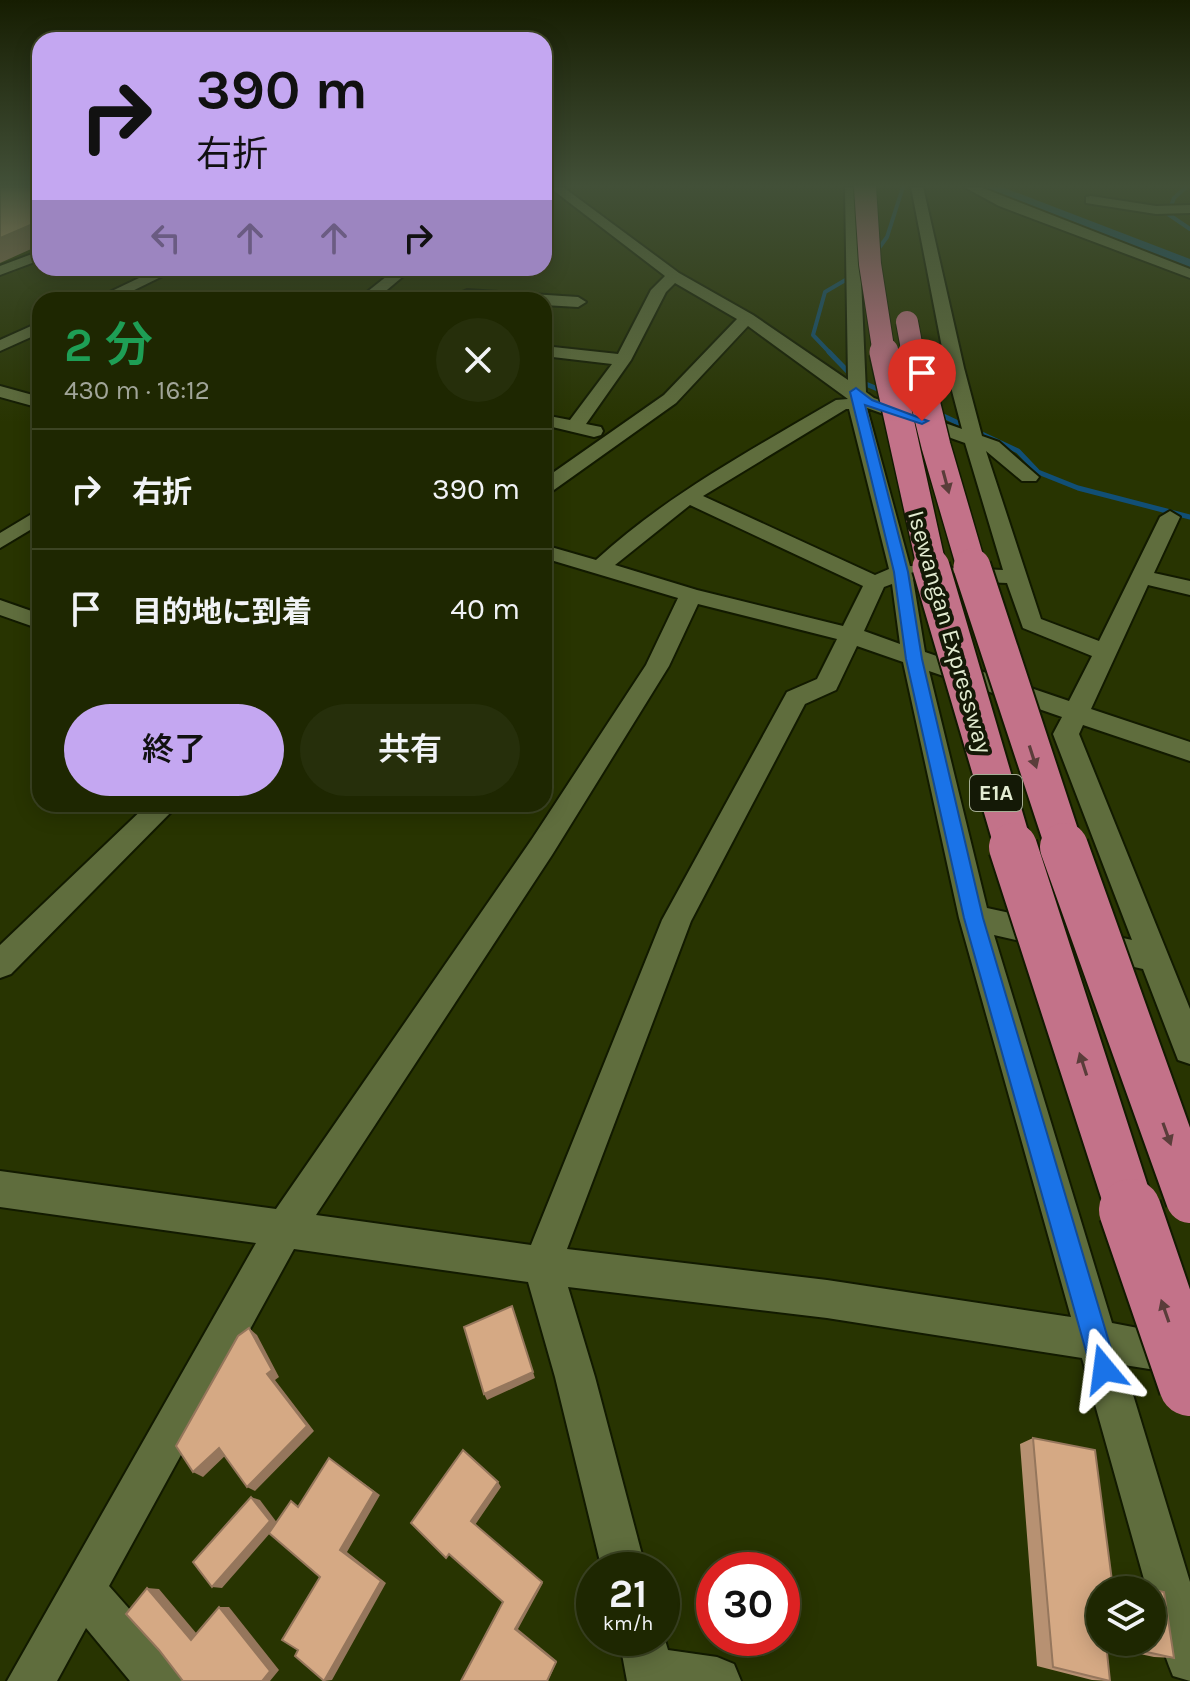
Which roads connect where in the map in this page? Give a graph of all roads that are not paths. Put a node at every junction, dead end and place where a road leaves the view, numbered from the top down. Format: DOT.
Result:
graph roads {
  1 [pos="659,265"];
  2 [pos="853,265"];
  3 [pos="870,265"];
  4 [pos="897,265"];
  5 [pos="933,265"];
  6 [pos="1168,265"];
  7 [pos="1190,274"];
  8 [pos="154,276"];
  9 [pos="396,276"];
  10 [pos="674,276"];
  11 [pos="119,292"];
  12 [pos="375,292"];
  13 [pos="552,300"];
  14 [pos="578,302"];
  15 [pos="747,318"];
  16 [pos="32,331"];
  17 [pos="0,346"];
  18 [pos="552,352"];
  19 [pos="623,360"];
  20 [pos="0,391"];
  21 [pos="856,398"];
  22 [pos="32,401"];
  23 [pos="552,422"];
  24 [pos="575,426"];
  25 [pos="617,437"];
  26 [pos="975,439"];
  27 [pos="983,474"];
  28 [pos="552,482"];
  29 [pos="689,497"];
  30 [pos="1170,517"];
  31 [pos="32,520"];
  32 [pos="1,540"];
  33 [pos="552,553"];
  34 [pos="600,568"];
  35 [pos="901,572"];
  36 [pos="1015,577"];
  37 [pos="1141,577"];
  38 [pos="875,583"];
  39 [pos="1190,588"];
  40 [pos="691,595"];
  41 [pos="0,607"];
  42 [pos="32,619"];
  43 [pos="850,635"];
  44 [pos="1105,652"];
  45 [pos="914,659"];
  46 [pos="1075,713"];
  47 [pos="1190,752"];
  48 [pos="157,812"];
  49 [pos="974,918"];
  50 [pos="1154,958"];
  51 [pos="0,965"];
  52 [pos="1190,1049"];
  53 [pos="0,1189"];
  54 [pos="1190,1199"];
  55 [pos="286,1227"];
  56 [pos="542,1265"];
  57 [pos="1096,1340"];
  58 [pos="1190,1356"];
  59 [pos="1190,1385"];
  60 [pos="619,1552"];
  61 [pos="83,1590"];
  62 [pos="1190,1659"];
  63 [pos="648,1663"];
  64 [pos="31,1681"];
  65 [pos="161,1681"];
  66 [pos="717,1681"];
  1 -- 10 [label="street"];
  2 -- 21 [label="street"];
  59 -- 3 [label="highway, Isewangan Expressway / E1A, one-way, bridge"];
  4 -- 54 [label="highway, Isewangan Expressway / E1A, one-way, bridge"];
  5 -- 26 [label="street"];
  6 -- 7 [label="street"];
  8 -- 11 [label="street"];
  9 -- 12 [label="street"];
  10 -- 15 [label="street"];
  10 -- 19 [label="street"];
  13 -- 14 [label="street"];
  15 -- 21 [label="street"];
  15 -- 25 [label="street"];
  16 -- 17 [label="street"];
  18 -- 19 [label="street"];
  19 -- 24 [label="street"];
  20 -- 22 [label="street"];
  21 -- 26 [label="street"];
  21 -- 29 [label="street"];
  21 -- 35 [label="street"];
  23 -- 24 [label="street"];
  24 -- 25 [label="street"];
  25 -- 28 [label="street"];
  26 -- 27 [label="street"];
  26 -- 27 [label="street"];
  27 -- 36 [label="street"];
  29 -- 34 [label="street"];
  29 -- 38 [label="street"];
  30 -- 37 [label="street"];
  31 -- 32 [label="street"];
  33 -- 34 [label="street"];
  34 -- 40 [label="street"];
  35 -- 36 [label="street"];
  35 -- 38 [label="street"];
  35 -- 45 [label="street"];
  36 -- 44 [label="street"];
  37 -- 39 [label="street"];
  37 -- 44 [label="street"];
  38 -- 43 [label="street"];
  40 -- 43 [label="street"];
  40 -- 55 [label="street"];
  41 -- 42 [label="street"];
  43 -- 45 [label="street"];
  43 -- 56 [label="street"];
  44 -- 46 [label="street"];
  45 -- 46 [label="street"];
  45 -- 49 [label="street"];
  46 -- 47 [label="street"];
  46 -- 50 [label="street"];
  48 -- 51 [label="street"];
  49 -- 50 [label="street"];
  49 -- 57 [label="street"];
  50 -- 52 [label="street"];
  53 -- 55 [label="street"];
  55 -- 56 [label="street"];
  55 -- 61 [label="street"];
  56 -- 57 [label="street"];
  56 -- 60 [label="street"];
  57 -- 58 [label="street"];
  57 -- 62 [label="street"];
  61 -- 64 [label="street"];
  61 -- 65 [label="street"];
  63 -- 66 [label="street"];
}
